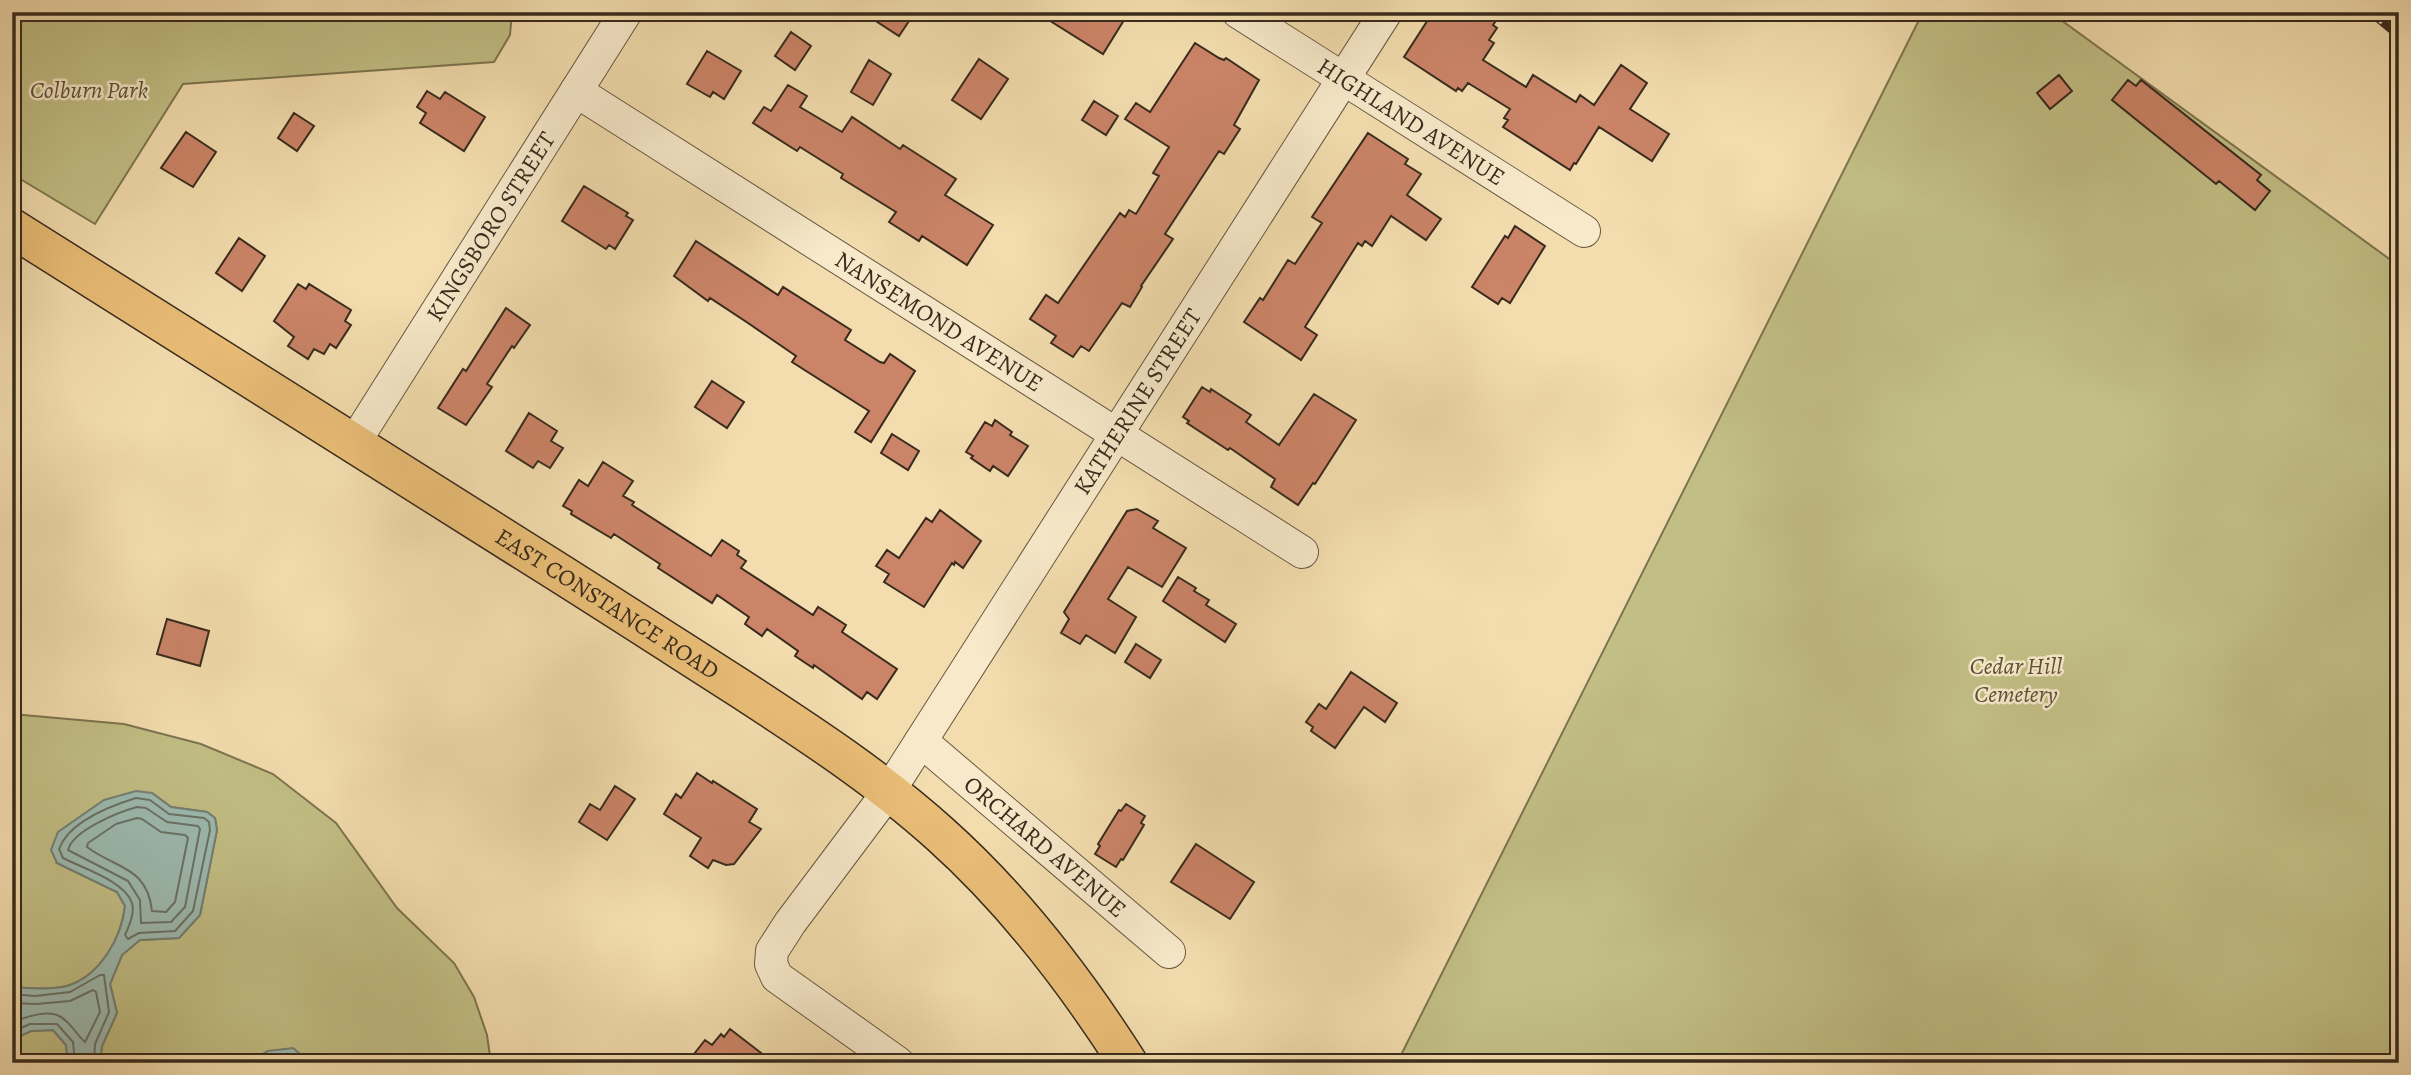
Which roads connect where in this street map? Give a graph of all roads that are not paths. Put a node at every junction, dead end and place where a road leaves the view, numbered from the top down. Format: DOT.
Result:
graph roads {
  1 [pos="626,12"];
  2 [pos="1238,12"];
  3 [pos="1386,12"];
  4 [pos="1343,78"];
  5 [pos="576,91"];
  6 [pos="12,228"];
  7 [pos="1584,231"];
  8 [pos="1117,433"];
  9 [pos="354,443"];
  10 [pos="1303,552"];
  11 [pos="921,741"];
  12 [pos="889,791"];
  13 [pos="1169,952"];
  14 [pos="898,1063"];
  15 [pos="1128,1063"];
  1 -- 5 [label="street, KINGSBORO STREET"];
  2 -- 4 [label="street, HIGHLAND AVENUE"];
  3 -- 4 [label="street, KATHERINE STREET"];
  4 -- 7 [label="street, HIGHLAND AVENUE"];
  4 -- 8 [label="street, KATHERINE STREET"];
  5 -- 8 [label="street, NANSEMOND AVENUE"];
  5 -- 9 [label="street, KINGSBORO STREET"];
  6 -- 9 [label="main road, EAST CONSTANCE ROAD"];
  8 -- 10 [label="street, NANSEMOND AVENUE"];
  8 -- 11 [label="street, KATHERINE STREET"];
  9 -- 12 [label="main road, EAST CONSTANCE ROAD"];
  11 -- 12 [label="street, KATHERINE STREET"];
  11 -- 13 [label="street, ORCHARD AVENUE"];
  12 -- 14 [label="street, KATHERINE STREET"];
  12 -- 15 [label="main road, EAST CONSTANCE ROAD"];
}
